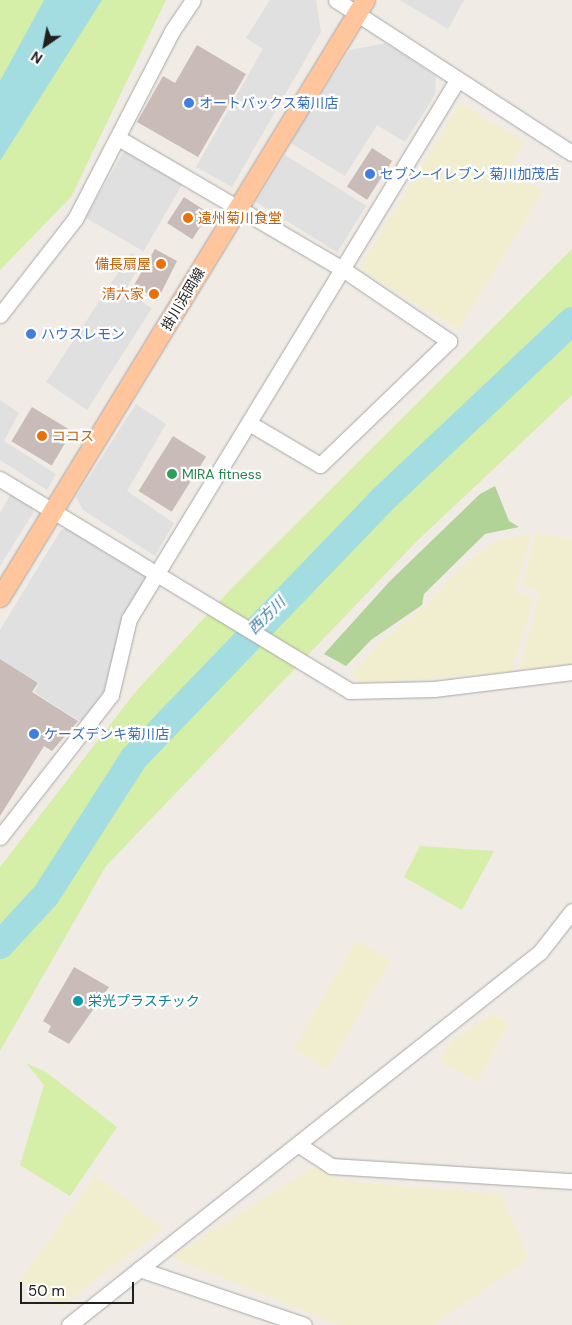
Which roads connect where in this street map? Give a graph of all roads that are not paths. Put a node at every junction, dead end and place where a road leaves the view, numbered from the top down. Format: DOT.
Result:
graph roads {
  1 [pos="193,0"];
  2 [pos="336,0"];
  3 [pos="361,8"];
  4 [pos="456,82"];
  5 [pos="120,138"];
  6 [pos="572,153"];
  7 [pos="236,211"];
  8 [pos="344,270"];
  9 [pos="0,315"];
  10 [pos="248,423"];
  11 [pos="0,479"];
  12 [pos="53,512"];
  13 [pos="156,575"];
  14 [pos="0,597"];
  15 [pos="572,672"];
  16 [pos="0,836"];
  17 [pos="572,911"];
  18 [pos="300,1145"];
  19 [pos="572,1181"];
  20 [pos="139,1269"];
  21 [pos="73,1324"];
  22 [pos="304,1325"];
  1 -- 5 [label="street"];
  2 -- 3 [label="street"];
  3 -- 4 [label="street"];
  3 -- 7 [label="main road, 掛川浜岡線"];
  4 -- 6 [label="street"];
  4 -- 8 [label="street"];
  5 -- 7 [label="street"];
  5 -- 9 [label="street"];
  7 -- 8 [label="street"];
  7 -- 12 [label="main road, 掛川浜岡線"];
  8 -- 10 [label="street"];
  8 -- 10 [label="street"];
  10 -- 13 [label="street"];
  11 -- 12 [label="street"];
  12 -- 13 [label="street"];
  12 -- 14 [label="main road, 掛川浜岡線"];
  13 -- 15 [label="street"];
  13 -- 16 [label="street"];
  17 -- 18 [label="street"];
  18 -- 19 [label="street"];
  18 -- 20 [label="street"];
  20 -- 21 [label="street"];
  20 -- 22 [label="street"];
}
